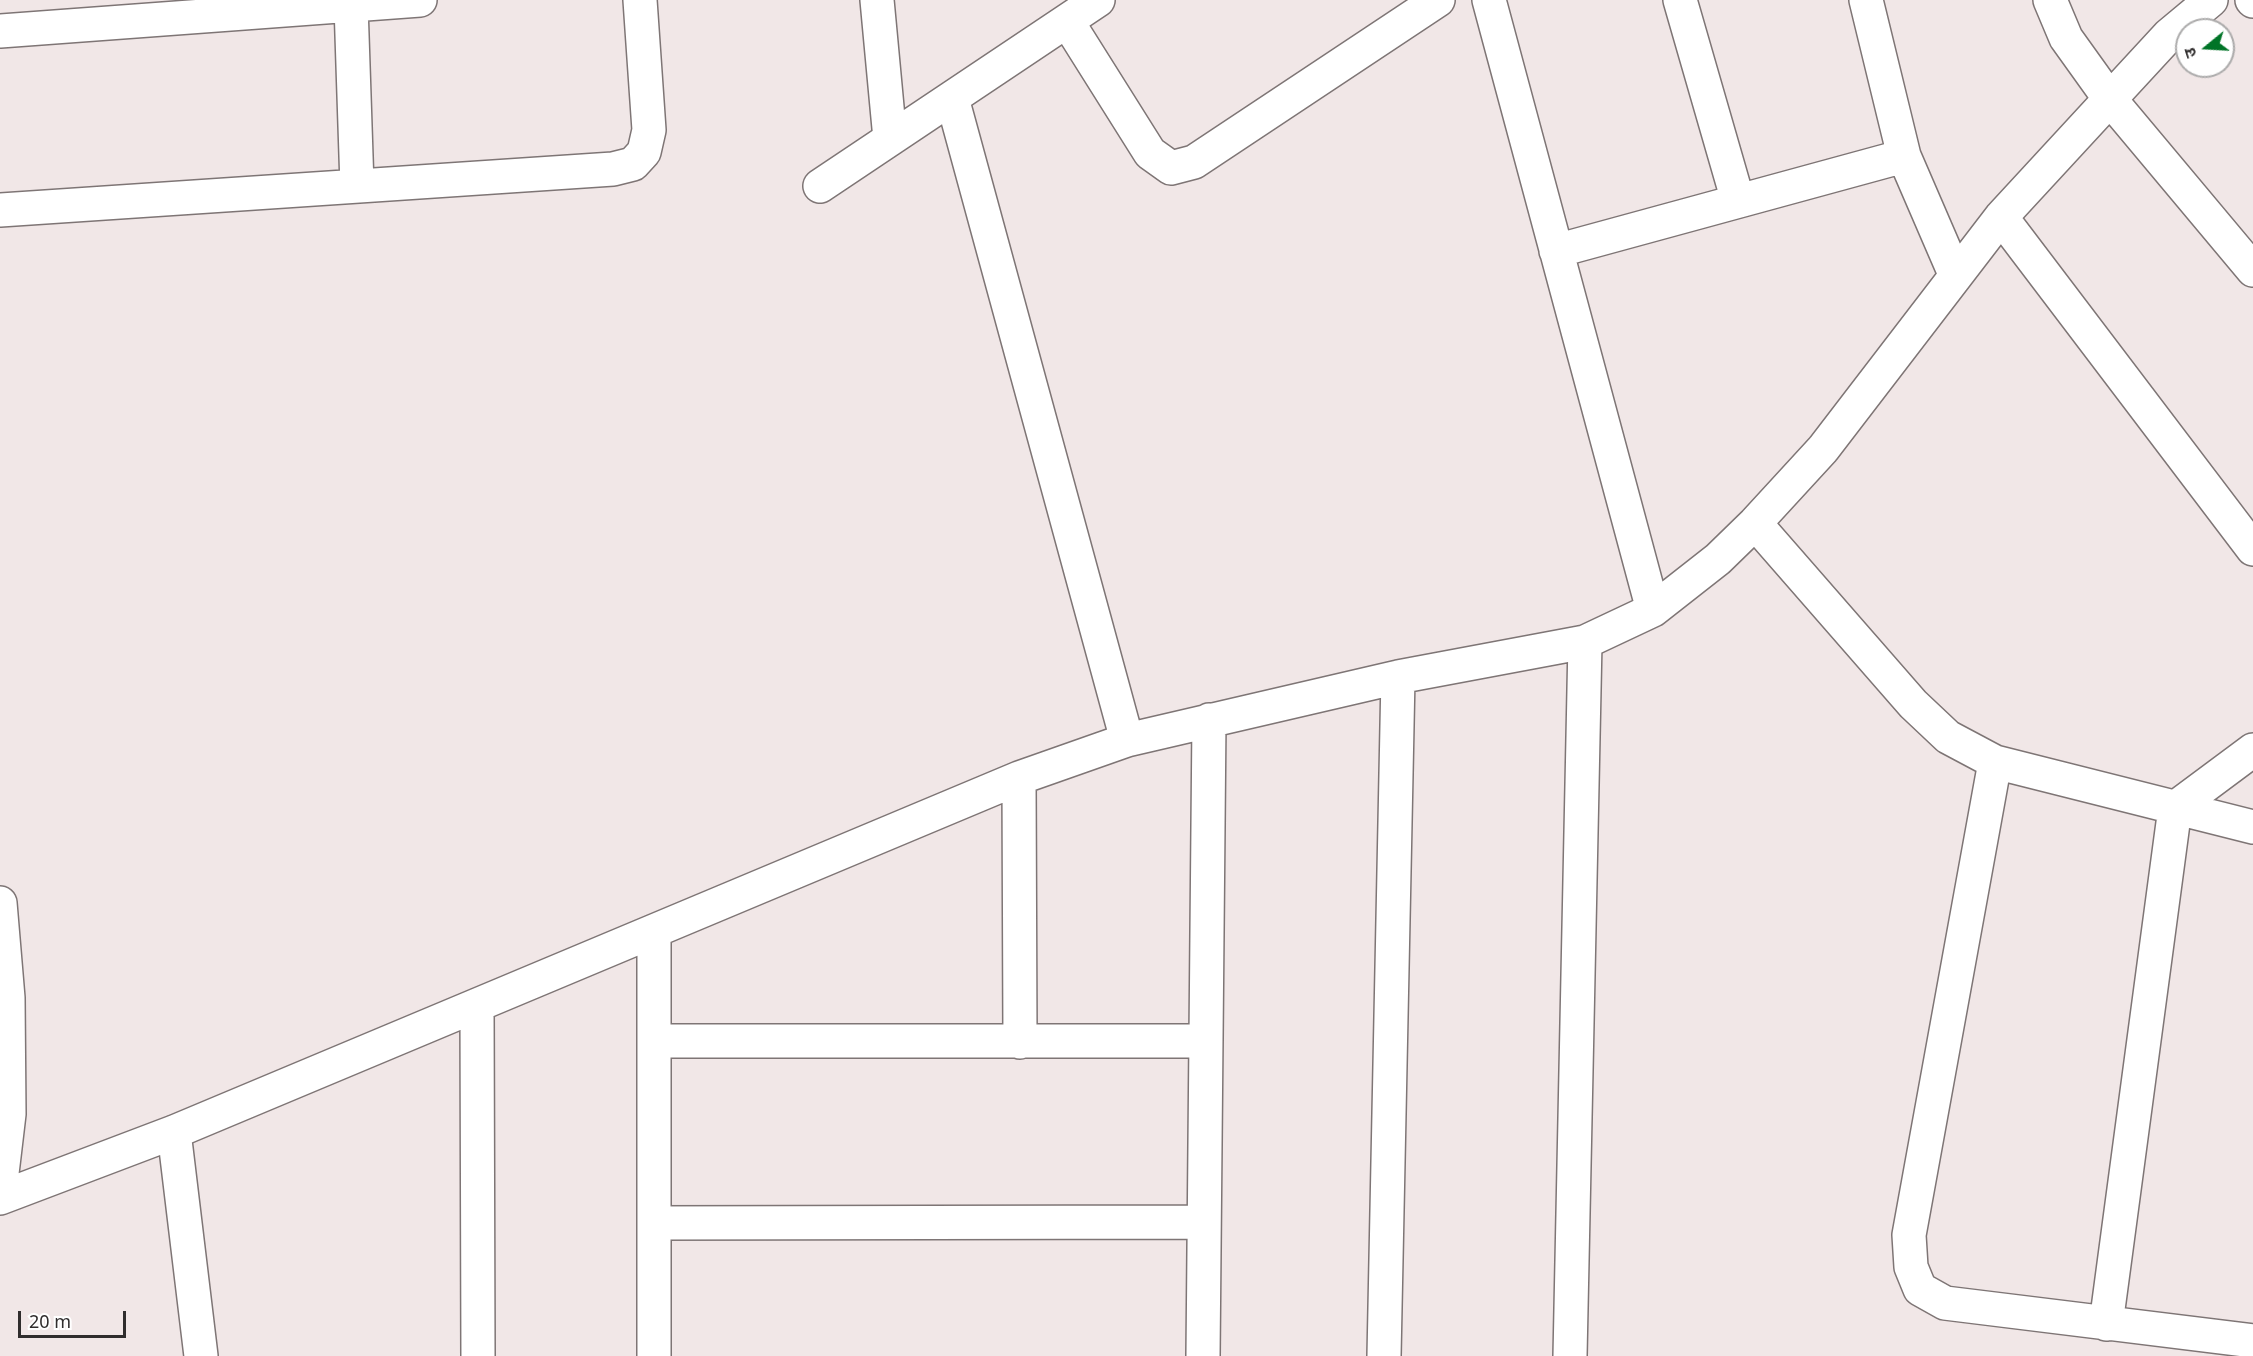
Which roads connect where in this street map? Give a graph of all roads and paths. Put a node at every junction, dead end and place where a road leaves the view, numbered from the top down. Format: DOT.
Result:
graph roads {
  1 [pos="420,0"];
  2 [pos="640,0"];
  3 [pos="878,0"];
  4 [pos="1098,0"];
  5 [pos="1438,0"];
  6 [pos="1489,0"];
  7 [pos="1680,0"];
  8 [pos="1866,0"];
  9 [pos="2050,0"];
  10 [pos="2210,0"];
  11 [pos="290,5"];
  12 [pos="351,5"];
  13 [pos="1067,21"];
  14 [pos="0,31"];
  15 [pos="952,98"];
  16 [pos="2109,98"];
  17 [pos="890,139"];
  18 [pos="1904,156"];
  19 [pos="357,186"];
  20 [pos="820,186"];
  21 [pos="1738,201"];
  22 [pos="0,210"];
  23 [pos="2001,217"];
  24 [pos="1556,251"];
  25 [pos="2253,270"];
  26 [pos="1955,274"];
  27 [pos="1755,524"];
  28 [pos="2253,549"];
  29 [pos="1653,610"];
  30 [pos="1585,642"];
  31 [pos="1398,677"];
  32 [pos="1209,720"];
  33 [pos="1127,740"];
  34 [pos="2253,750"];
  35 [pos="1995,762"];
  36 [pos="1019,778"];
  37 [pos="2175,808"];
  38 [pos="2253,826"];
  39 [pos="0,903"];
  40 [pos="654,932"];
  41 [pos="477,1005"];
  42 [pos="654,1041"];
  43 [pos="1206,1041"];
  44 [pos="1020,1042"];
  45 [pos="174,1132"];
  46 [pos="0,1190"];
  47 [pos="0,1198"];
  48 [pos="1204,1221"];
  49 [pos="654,1223"];
  50 [pos="2106,1324"];
  51 [pos="2253,1341"];
  52 [pos="201,1356"];
  53 [pos="477,1356"];
  54 [pos="654,1356"];
  55 [pos="1203,1356"];
  56 [pos="1384,1356"];
  57 [pos="1570,1356"];
  1 -- 12 [label="street"];
  2 -- 19 [label="street"];
  3 -- 17 [label="street"];
  4 -- 13 [label="street"];
  5 -- 13 [label="street"];
  6 -- 24 [label="street"];
  7 -- 21 [label="street"];
  8 -- 18 [label="street"];
  9 -- 16 [label="street"];
  10 -- 16 [label="street"];
  11 -- 12 [label="street"];
  11 -- 14 [label="street"];
  12 -- 19 [label="street"];
  13 -- 15 [label="street"];
  15 -- 17 [label="street"];
  15 -- 33 [label="street"];
  16 -- 23 [label="street"];
  16 -- 25 [label="street"];
  17 -- 20 [label="street"];
  18 -- 21 [label="street"];
  18 -- 26 [label="street"];
  19 -- 22 [label="street"];
  21 -- 24 [label="street"];
  23 -- 26 [label="street"];
  23 -- 28 [label="street"];
  24 -- 29 [label="street"];
  26 -- 27 [label="street"];
  27 -- 29 [label="street"];
  27 -- 35 [label="street"];
  29 -- 30 [label="street"];
  30 -- 31 [label="street"];
  30 -- 57 [label="street"];
  31 -- 32 [label="street"];
  31 -- 56 [label="street"];
  32 -- 33 [label="street"];
  32 -- 43 [label="street"];
  33 -- 36 [label="street"];
  34 -- 37 [label="street"];
  35 -- 37 [label="street"];
  35 -- 50 [label="street"];
  36 -- 40 [label="street"];
  36 -- 44 [label="street"];
  37 -- 38 [label="street"];
  37 -- 50 [label="street"];
  39 -- 46 [label="street"];
  40 -- 41 [label="street"];
  40 -- 42 [label="street"];
  41 -- 45 [label="street"];
  41 -- 53 [label="street"];
  42 -- 44 [label="street"];
  42 -- 49 [label="street"];
  43 -- 44 [label="street"];
  43 -- 48 [label="street"];
  45 -- 47 [label="street"];
  45 -- 52 [label="street"];
  48 -- 49 [label="street"];
  48 -- 55 [label="street"];
  49 -- 54 [label="street"];
  50 -- 51 [label="street"];
}
